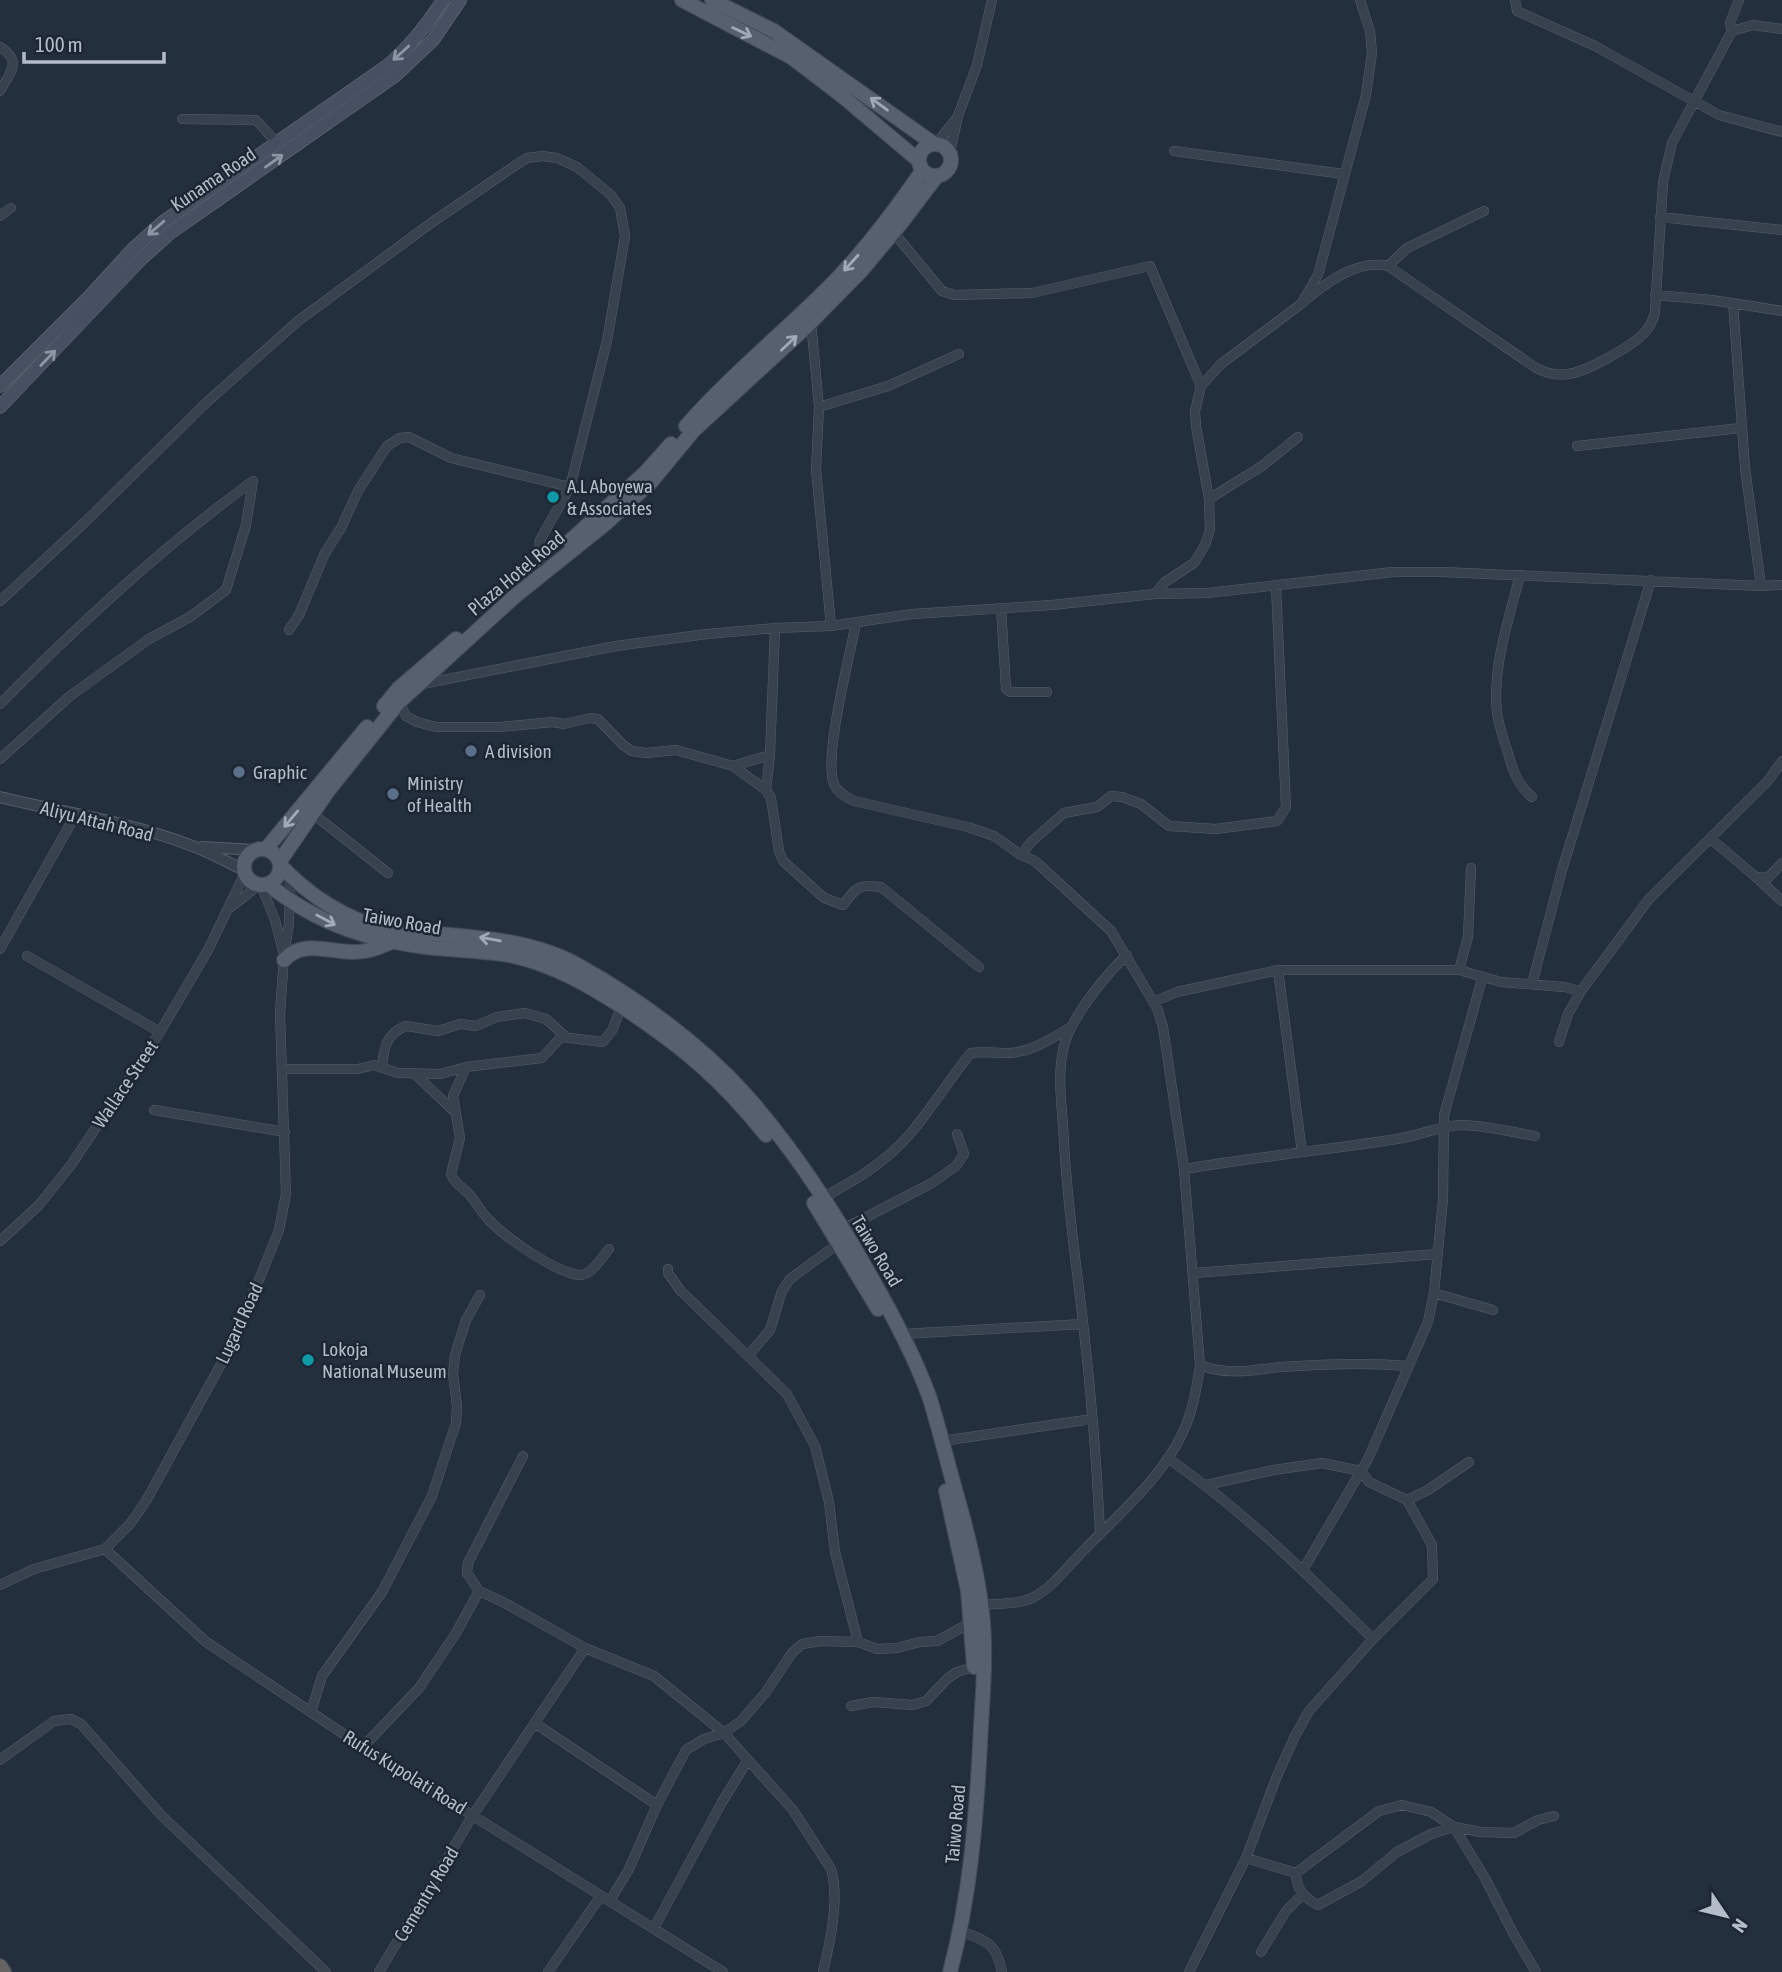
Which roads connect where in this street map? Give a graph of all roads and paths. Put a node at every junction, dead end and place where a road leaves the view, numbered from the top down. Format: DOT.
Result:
graph roads {
  1 [pos="443,0"];
  2 [pos="460,0"];
  3 [pos="682,0"];
  4 [pos="992,0"];
  5 [pos="1360,0"];
  6 [pos="1515,0"];
  7 [pos="1739,0"];
  8 [pos="719,6"];
  9 [pos="1782,29"];
  10 [pos="1732,31"];
  11 [pos="0,47"];
  12 [pos="0,91"];
  13 [pos="1693,102"];
  14 [pos="958,116"];
  15 [pos="182,119"];
  16 [pos="1782,132"];
  17 [pos="275,142"];
  18 [pos="935,144"];
  19 [pos="1174,151"];
  20 [pos="950,153"];
  21 [pos="926,169"];
  22 [pos="1343,174"];
  23 [pos="11,208"];
  24 [pos="1484,211"];
  25 [pos="0,216"];
  26 [pos="1660,217"];
  27 [pos="1782,230"];
  28 [pos="894,233"];
  29 [pos="1388,266"];
  30 [pos="1318,275"];
  31 [pos="1326,282"];
  32 [pos="1655,295"];
  33 [pos="1733,303"];
  34 [pos="1301,304"];
  35 [pos="1782,311"];
  36 [pos="811,322"];
  37 [pos="959,354"];
  38 [pos="0,386"];
  39 [pos="1201,386"];
  40 [pos="0,407"];
  41 [pos="819,407"];
  42 [pos="1741,428"];
  43 [pos="1298,437"];
  44 [pos="1577,446"];
  45 [pos="570,487"];
  46 [pos="1209,499"];
  47 [pos="542,566"];
  48 [pos="1520,575"];
  49 [pos="1651,580"];
  50 [pos="1782,585"];
  51 [pos="1276,586"];
  52 [pos="1761,586"];
  53 [pos="1155,594"];
  54 [pos="0,601"];
  55 [pos="1000,608"];
  56 [pos="856,623"];
  57 [pos="831,626"];
  58 [pos="775,628"];
  59 [pos="289,630"];
  60 [pos="421,685"];
  61 [pos="1047,692"];
  62 [pos="399,695"];
  63 [pos="0,704"];
  64 [pos="770,754"];
  65 [pos="0,759"];
  66 [pos="1782,761"];
  67 [pos="733,766"];
  68 [pos="766,790"];
  69 [pos="0,797"];
  70 [pos="1532,797"];
  71 [pos="312,813"];
  72 [pos="76,814"];
  73 [pos="1711,839"];
  74 [pos="194,847"];
  75 [pos="261,849"];
  76 [pos="1021,855"];
  77 [pos="1782,863"];
  78 [pos="283,867"];
  79 [pos="1471,868"];
  80 [pos="244,872"];
  81 [pos="388,873"];
  82 [pos="1756,877"];
  83 [pos="263,884"];
  84 [pos="288,900"];
  85 [pos="1782,901"];
  86 [pos="227,911"];
  87 [pos="392,942"];
  88 [pos="0,949"];
  89 [pos="1127,955"];
  90 [pos="27,956"];
  91 [pos="284,958"];
  92 [pos="979,967"];
  93 [pos="1278,970"];
  94 [pos="1459,970"];
  95 [pos="1482,979"];
  96 [pos="1532,984"];
  97 [pos="1581,991"];
  98 [pos="1153,1002"];
  99 [pos="621,1006"];
  100 [pos="1072,1026"];
  101 [pos="160,1032"];
  102 [pos="566,1037"];
  103 [pos="1559,1042"];
  104 [pos="382,1067"];
  105 [pos="466,1067"];
  106 [pos="282,1069"];
  107 [pos="414,1073"];
  108 [pos="154,1111"];
  109 [pos="454,1111"];
  110 [pos="1444,1126"];
  111 [pos="285,1132"];
  112 [pos="957,1134"];
  113 [pos="1535,1136"];
  114 [pos="1302,1152"];
  115 [pos="1184,1169"];
  116 [pos="822,1198"];
  117 [pos="841,1236"];
  118 [pos="0,1241"];
  119 [pos="609,1250"];
  120 [pos="1437,1254"];
  121 [pos="668,1269"];
  122 [pos="1194,1273"];
  123 [pos="1434,1293"];
  124 [pos="480,1295"];
  125 [pos="1493,1310"];
  126 [pos="1083,1324"];
  127 [pos="902,1334"];
  128 [pos="748,1356"];
  129 [pos="1200,1365"];
  130 [pos="1407,1366"];
  131 [pos="1092,1419"];
  132 [pos="942,1441"];
  133 [pos="523,1456"];
  134 [pos="1169,1459"];
  135 [pos="1469,1462"];
  136 [pos="1361,1471"];
  137 [pos="1206,1485"];
  138 [pos="1407,1500"];
  139 [pos="1100,1534"];
  140 [pos="105,1549"];
  141 [pos="1303,1570"];
  142 [pos="0,1585"];
  143 [pos="479,1591"];
  144 [pos="981,1605"];
  145 [pos="972,1622"];
  146 [pos="1373,1639"];
  147 [pos="858,1642"];
  148 [pos="585,1648"];
  149 [pos="974,1668"];
  150 [pos="851,1706"];
  151 [pos="311,1712"];
  152 [pos="536,1724"];
  153 [pos="724,1733"];
  154 [pos="363,1747"];
  155 [pos="0,1760"];
  156 [pos="748,1760"];
  157 [pos="657,1805"];
  158 [pos="473,1815"];
  159 [pos="1555,1816"];
  160 [pos="1454,1827"];
  161 [pos="1246,1858"];
  162 [pos="1296,1873"];
  163 [pos="1303,1894"];
  164 [pos="600,1897"];
  165 [pos="610,1901"];
  166 [pos="654,1928"];
  167 [pos="961,1931"];
  168 [pos="1261,1952"];
  169 [pos="0,1966"];
  170 [pos="4,1972"];
  171 [pos="326,1972"];
  172 [pos="379,1972"];
  173 [pos="548,1972"];
  174 [pos="723,1972"];
  175 [pos="823,1972"];
  176 [pos="942,1972"];
  177 [pos="950,1972"];
  178 [pos="1002,1972"];
  179 [pos="1189,1972"];
  180 [pos="1536,1972"];
  1 -- 17 [label="main road, Kunama Road, one-way"];
  40 -- 2 [label="main road, Kunama Road, one-way"];
  3 -- 8 [label="main road"];
  4 -- 14 [label="street"];
  5 -- 22 [label="street"];
  6 -- 13 [label="street"];
  7 -- 10 [label="street"];
  18 -- 8 [label="main road, one-way"];
  8 -- 21 [label="main road, one-way"];
  9 -- 10 [label="street"];
  10 -- 13 [label="street"];
  11 -- 12 [label="street"];
  13 -- 16 [label="street"];
  13 -- 26 [label="street"];
  14 -- 18 [label="street"];
  14 -- 20 [label="street"];
  15 -- 17 [label="street"];
  17 -- 38 [label="main road, Kunama Road, one-way"];
  18 -- 20 [label="main road"];
  18 -- 21 [label="main road"];
  19 -- 22 [label="street"];
  20 -- 21 [label="main road"];
  21 -- 28 [label="main road, Plaza Hotel Road"];
  21 -- 47 [label="main road, Plaza Hotel Road, one-way"];
  22 -- 30 [label="street"];
  23 -- 25 [label="street"];
  24 -- 29 [label="street"];
  26 -- 27 [label="street"];
  26 -- 32 [label="street"];
  28 -- 36 [label="main road, Plaza Hotel Road"];
  28 -- 39 [label="street"];
  29 -- 31 [label="street"];
  29 -- 32 [label="street"];
  30 -- 31 [label="street"];
  30 -- 34 [label="street"];
  31 -- 34 [label="street"];
  32 -- 33 [label="street"];
  33 -- 35 [label="street"];
  33 -- 42 [label="street"];
  34 -- 39 [label="street"];
  36 -- 41 [label="street"];
  60 -- 36 [label="main road, Plaza Hotel Road, one-way"];
  37 -- 41 [label="street"];
  39 -- 46 [label="street"];
  41 -- 57 [label="street"];
  42 -- 44 [label="street"];
  42 -- 52 [label="street"];
  43 -- 46 [label="street"];
  45 -- 47 [label="street"];
  45 -- 54 [label="street"];
  45 -- 59 [label="street"];
  46 -- 53 [label="street"];
  47 -- 62 [label="main road, Plaza Hotel Road"];
  48 -- 49 [label="street"];
  48 -- 51 [label="street"];
  48 -- 70 [label="street"];
  49 -- 52 [label="street"];
  49 -- 96 [label="street"];
  50 -- 52 [label="street"];
  51 -- 53 [label="street"];
  51 -- 76 [label="street"];
  53 -- 55 [label="street"];
  55 -- 56 [label="street"];
  55 -- 61 [label="street"];
  56 -- 57 [label="street"];
  56 -- 76 [label="street"];
  57 -- 58 [label="street"];
  58 -- 60 [label="street"];
  58 -- 64 [label="street"];
  60 -- 62 [label="main road, Plaza Hotel Road"];
  62 -- 67 [label="street"];
  62 -- 71 [label="main road, Plaza Hotel Road"];
  62 -- 75 [label="main road, Plaza Hotel Road, one-way"];
  63 -- 65 [label="street"];
  64 -- 67 [label="street"];
  64 -- 68 [label="street"];
  66 -- 73 [label="street"];
  67 -- 68 [label="street"];
  68 -- 92 [label="street"];
  69 -- 72 [label="street, Aliyu Attah Road"];
  71 -- 78 [label="main road, Plaza Hotel Road"];
  71 -- 81 [label="street"];
  72 -- 74 [label="street, Aliyu Attah Road"];
  72 -- 88 [label="street"];
  73 -- 82 [label="street"];
  73 -- 97 [label="street"];
  74 -- 75 [label="street"];
  74 -- 80 [label="street"];
  75 -- 78 [label="main road"];
  75 -- 80 [label="main road"];
  76 -- 89 [label="street"];
  77 -- 82 [label="street"];
  78 -- 83 [label="main road"];
  78 -- 84 [label="street"];
  116 -- 78 [label="main road, Taiwo Road, one-way"];
  79 -- 94 [label="street"];
  80 -- 83 [label="main road"];
  80 -- 86 [label="street, Wallace Street"];
  82 -- 85 [label="street"];
  83 -- 84 [label="main road, Taiwo Road"];
  83 -- 86 [label="street"];
  83 -- 91 [label="street"];
  84 -- 87 [label="main road, Taiwo Road, one-way"];
  84 -- 91 [label="street"];
  86 -- 101 [label="street, Wallace Street"];
  87 -- 91 [label="main road"];
  87 -- 99 [label="main road, Taiwo Road"];
  89 -- 98 [label="street"];
  89 -- 100 [label="street"];
  90 -- 101 [label="street"];
  91 -- 106 [label="street, Lugard Road"];
  93 -- 94 [label="street"];
  93 -- 98 [label="street"];
  93 -- 114 [label="street"];
  94 -- 95 [label="street"];
  95 -- 96 [label="street"];
  95 -- 110 [label="street"];
  96 -- 97 [label="street"];
  97 -- 103 [label="street"];
  98 -- 115 [label="street"];
  99 -- 102 [label="street"];
  99 -- 117 [label="main road, Taiwo Road"];
  100 -- 116 [label="street"];
  100 -- 126 [label="street"];
  101 -- 118 [label="street, Wallace Street"];
  102 -- 104 [label="street"];
  102 -- 105 [label="street"];
  104 -- 106 [label="street"];
  104 -- 107 [label="street"];
  105 -- 107 [label="street"];
  105 -- 109 [label="street"];
  106 -- 111 [label="street, Lugard Road"];
  107 -- 109 [label="street"];
  108 -- 111 [label="street"];
  109 -- 119 [label="street"];
  110 -- 113 [label="street"];
  110 -- 114 [label="street"];
  110 -- 120 [label="street"];
  111 -- 140 [label="street, Lugard Road"];
  112 -- 117 [label="street"];
  114 -- 115 [label="street"];
  115 -- 122 [label="street"];
  116 -- 117 [label="main road, Taiwo Road"];
  117 -- 127 [label="main road, Taiwo Road"];
  117 -- 128 [label="street"];
  117 -- 145 [label="main road, Taiwo Road"];
  120 -- 122 [label="street"];
  120 -- 123 [label="street"];
  121 -- 128 [label="street"];
  122 -- 129 [label="street"];
  123 -- 125 [label="street"];
  123 -- 130 [label="street"];
  124 -- 151 [label="street"];
  126 -- 127 [label="street"];
  126 -- 131 [label="street"];
  127 -- 132 [label="main road, Taiwo Road"];
  128 -- 147 [label="street"];
  129 -- 130 [label="street"];
  129 -- 134 [label="street"];
  130 -- 136 [label="street"];
  131 -- 132 [label="street"];
  131 -- 139 [label="street"];
  132 -- 144 [label="main road, Taiwo Road"];
  133 -- 143 [label="street"];
  134 -- 137 [label="street"];
  134 -- 139 [label="street"];
  135 -- 138 [label="street"];
  136 -- 137 [label="street"];
  136 -- 138 [label="street"];
  136 -- 141 [label="street"];
  137 -- 141 [label="street"];
  138 -- 146 [label="street"];
  139 -- 144 [label="street"];
  140 -- 142 [label="street, Lugard Road"];
  140 -- 151 [label="street, Rufus Kupolati Road"];
  141 -- 146 [label="street"];
  143 -- 148 [label="street"];
  143 -- 154 [label="street"];
  144 -- 167 [label="main road, Taiwo Road"];
  145 -- 147 [label="street"];
  145 -- 149 [label="main road, Taiwo Road"];
  146 -- 161 [label="street"];
  147 -- 153 [label="street"];
  148 -- 152 [label="street, Cementry Road"];
  148 -- 153 [label="street"];
  149 -- 150 [label="street"];
  149 -- 176 [label="main road, Taiwo Road"];
  151 -- 154 [label="street, Rufus Kupolati Road"];
  152 -- 157 [label="street"];
  152 -- 158 [label="street, Cementry Road"];
  153 -- 156 [label="street"];
  153 -- 157 [label="street"];
  154 -- 158 [label="street, Rufus Kupolati Road"];
  155 -- 171 [label="street"];
  156 -- 166 [label="street"];
  156 -- 175 [label="street"];
  157 -- 165 [label="street"];
  158 -- 164 [label="street, Rufus Kupolati Road"];
  158 -- 172 [label="street, Cementry Road"];
  159 -- 160 [label="street"];
  160 -- 162 [label="street"];
  160 -- 163 [label="street"];
  160 -- 180 [label="street"];
  161 -- 162 [label="street"];
  161 -- 179 [label="street"];
  162 -- 163 [label="street"];
  163 -- 168 [label="street"];
  164 -- 165 [label="street, Rufus Kupolati Road"];
  164 -- 173 [label="street"];
  165 -- 166 [label="street, Rufus Kupolati Road"];
  166 -- 174 [label="street, Rufus Kupolati Road"];
  167 -- 177 [label="main road, Taiwo Road"];
  167 -- 178 [label="street"];
  169 -- 170 [label="highway"];
}
